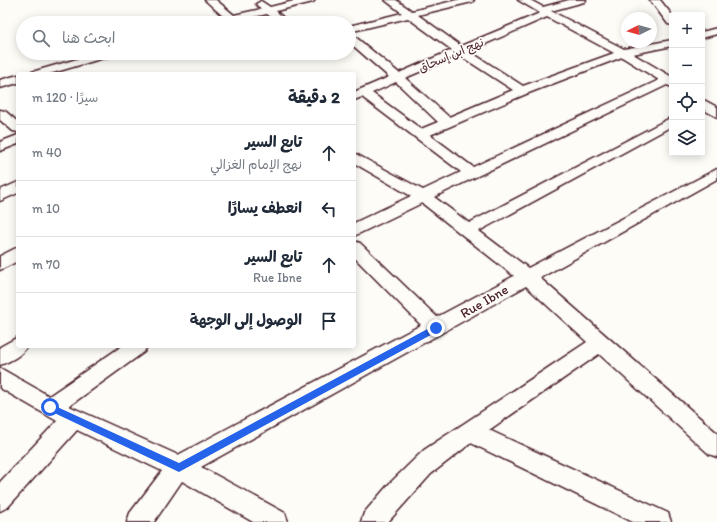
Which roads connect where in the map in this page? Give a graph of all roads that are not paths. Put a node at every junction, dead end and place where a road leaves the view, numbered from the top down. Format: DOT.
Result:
graph roads {
  1 [pos="210,0"];
  2 [pos="257,0"];
  3 [pos="310,0"];
  4 [pos="390,0"];
  5 [pos="469,0"];
  6 [pos="523,0"];
  7 [pos="581,0"];
  8 [pos="655,0"];
  9 [pos="267,10"];
  10 [pos="545,12"];
  11 [pos="409,15"];
  12 [pos="228,16"];
  13 [pos="249,16"];
  14 [pos="275,16"];
  15 [pos="669,18"];
  16 [pos="356,27"];
  17 [pos="717,31"];
  18 [pos="705,34"];
  19 [pos="356,43"];
  20 [pos="669,44"];
  21 [pos="461,51"];
  22 [pos="623,53"];
  23 [pos="85,60"];
  24 [pos="43,72"];
  25 [pos="397,77"];
  26 [pos="16,80"];
  27 [pos="669,81"];
  28 [pos="669,82"];
  29 [pos="0,84"];
  30 [pos="522,91"];
  31 [pos="359,94"];
  32 [pos="705,106"];
  33 [pos="717,113"];
  34 [pos="0,114"];
  35 [pos="446,122"];
  36 [pos="669,123"];
  37 [pos="16,126"];
  38 [pos="421,134"];
  39 [pos="16,140"];
  40 [pos="0,147"];
  41 [pos="356,157"];
  42 [pos="472,173"];
  43 [pos="717,173"];
  44 [pos="16,188"];
  45 [pos="0,196"];
  46 [pos="423,196"];
  47 [pos="356,229"];
  48 [pos="469,230"];
  49 [pos="356,249"];
  50 [pos="16,254"];
  51 [pos="0,264"];
  52 [pos="527,277"];
  53 [pos="436,328"];
  54 [pos="600,342"];
  55 [pos="16,346"];
  56 [pos="134,348"];
  57 [pos="0,357"];
  58 [pos="0,377"];
  59 [pos="50,407"];
  60 [pos="73,419"];
  61 [pos="469,431"];
  62 [pos="717,447"];
  63 [pos="179,468"];
  64 [pos="0,499"];
  65 [pos="139,522"];
  66 [pos="276,522"];
  67 [pos="373,522"];
  68 [pos="659,522"];
  1 -- 12 [label="street"];
  2 -- 9 [label="street"];
  3 -- 9 [label="street"];
  4 -- 11 [label="street"];
  5 -- 11 [label="street"];
  6 -- 10 [label="street"];
  7 -- 10 [label="street, نهج ابن إسحاق"];
  8 -- 15 [label="street"];
  9 -- 13 [label="street"];
  9 -- 14 [label="street"];
  10 -- 21 [label="street, نهج ابن إسحاق"];
  10 -- 22 [label="street"];
  11 -- 16 [label="street"];
  11 -- 21 [label="street"];
  17 -- 18 [label="street"];
  19 -- 25 [label="street"];
  20 -- 22 [label="street"];
  21 -- 25 [label="street, نهج ابن إسحاق"];
  21 -- 30 [label="street"];
  22 -- 27 [label="street"];
  22 -- 30 [label="street"];
  23 -- 24 [label="street"];
  25 -- 31 [label="street, نهج ابن إسحاق"];
  25 -- 35 [label="street"];
  26 -- 29 [label="street"];
  28 -- 42 [label="street"];
  30 -- 35 [label="street"];
  31 -- 38 [label="street"];
  32 -- 33 [label="street"];
  34 -- 37 [label="street"];
  35 -- 38 [label="street"];
  36 -- 48 [label="street"];
  38 -- 42 [label="street"];
  39 -- 40 [label="street"];
  41 -- 46 [label="street"];
  42 -- 46 [label="street"];
  43 -- 52 [label="street, Rue Ibne"];
  44 -- 45 [label="street"];
  46 -- 47 [label="street"];
  46 -- 48 [label="street"];
  48 -- 52 [label="street"];
  49 -- 53 [label="street"];
  50 -- 51 [label="street"];
  52 -- 53 [label="street, Rue Ibne"];
  52 -- 54 [label="street"];
  53 -- 63 [label="street, Rue Ibne"];
  54 -- 61 [label="street"];
  54 -- 62 [label="street"];
  55 -- 57 [label="street"];
  56 -- 59 [label="street"];
  58 -- 59 [label="street"];
  59 -- 60 [label="street"];
  60 -- 63 [label="street"];
  60 -- 64 [label="street"];
  61 -- 67 [label="street"];
  61 -- 68 [label="street"];
  63 -- 65 [label="street"];
  63 -- 66 [label="street"];
}
